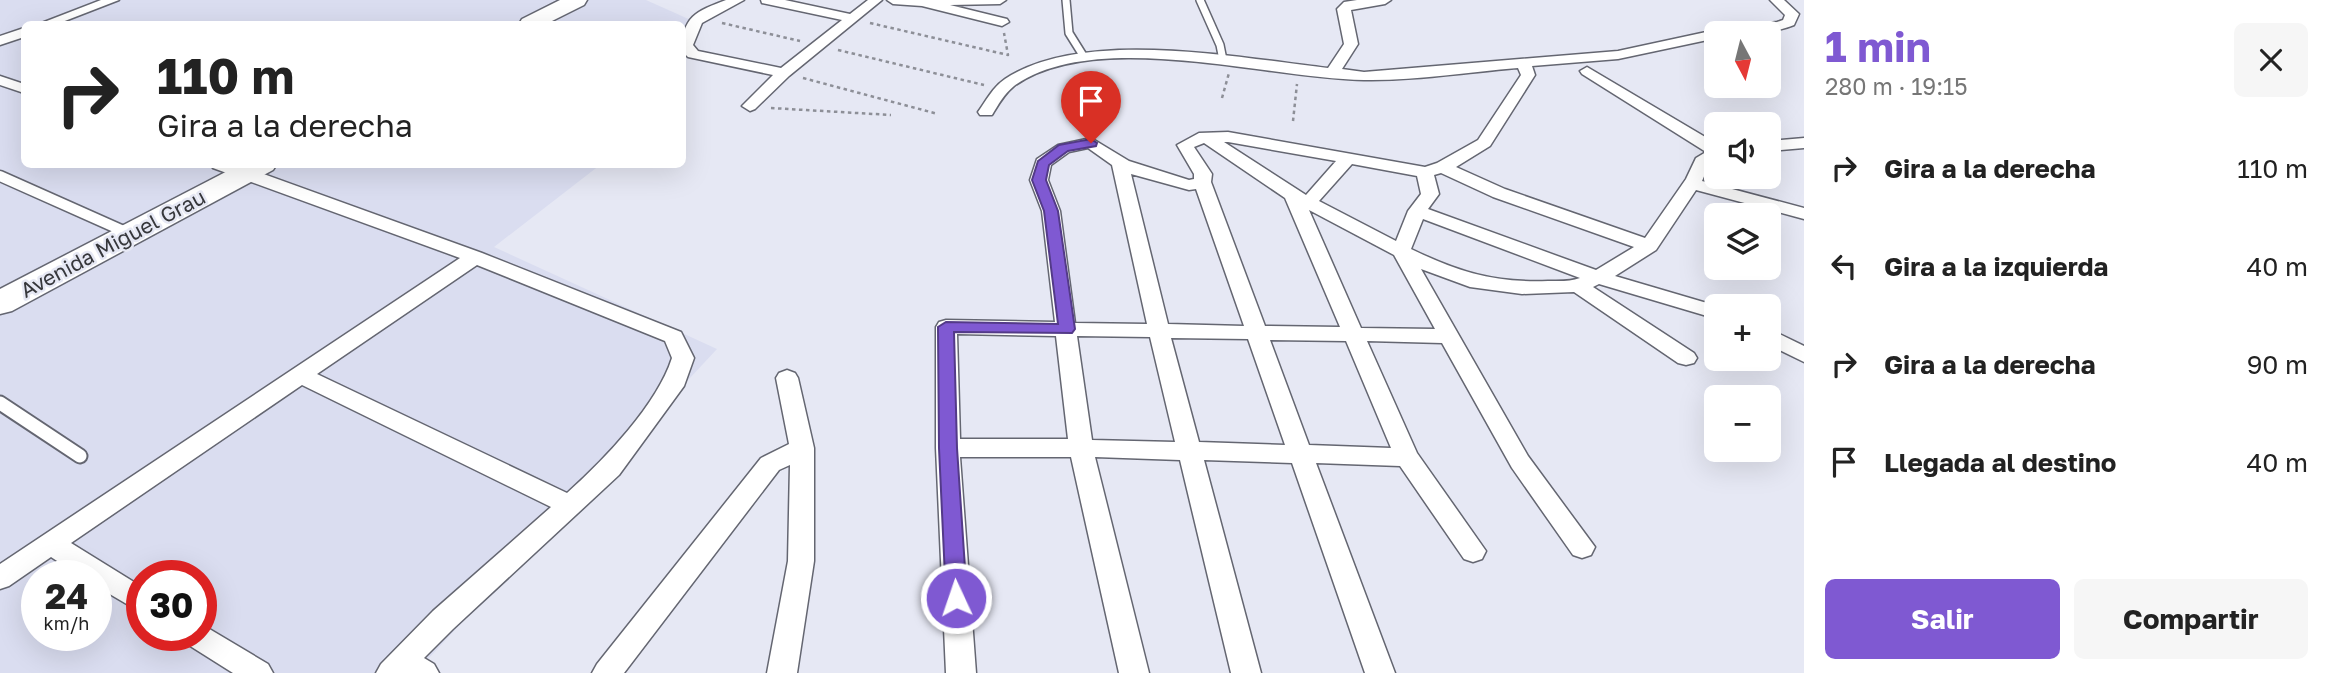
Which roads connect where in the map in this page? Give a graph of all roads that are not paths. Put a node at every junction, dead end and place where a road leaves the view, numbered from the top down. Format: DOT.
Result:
graph roads {
  1 [pos="113,0"];
  2 [pos="576,0"];
  3 [pos="736,0"];
  4 [pos="767,0"];
  5 [pos="876,0"];
  6 [pos="892,0"];
  7 [pos="1000,0"];
  8 [pos="1066,0"];
  9 [pos="1200,0"];
  10 [pos="1385,0"];
  11 [pos="1776,0"];
  12 [pos="922,2"];
  13 [pos="854,19"];
  14 [pos="54,21"];
  15 [pos="536,21"];
  16 [pos="1002,22"];
  17 [pos="1782,25"];
  18 [pos="21,33"];
  19 [pos="1704,37"];
  20 [pos="0,41"];
  21 [pos="1084,57"];
  22 [pos="1228,60"];
  23 [pos="1524,65"];
  24 [pos="1587,71"];
  25 [pos="784,73"];
  26 [pos="1331,74"];
  27 [pos="0,80"];
  28 [pos="21,88"];
  29 [pos="750,106"];
  30 [pos="986,112"];
  31 [pos="1205,136"];
  32 [pos="1804,143"];
  33 [pos="1704,144"];
  34 [pos="1781,145"];
  35 [pos="1348,159"];
  36 [pos="1704,161"];
  37 [pos="1120,163"];
  38 [pos="243,168"];
  39 [pos="1434,170"];
  40 [pos="0,176"];
  41 [pos="1202,182"];
  42 [pos="1692,184"];
  43 [pos="1301,199"];
  44 [pos="1417,211"];
  45 [pos="1804,214"];
  46 [pos="130,235"];
  47 [pos="1649,246"];
  48 [pos="1401,250"];
  49 [pos="475,257"];
  50 [pos="1597,277"];
  51 [pos="1578,286"];
  52 [pos="0,303"];
  53 [pos="1704,309"];
  54 [pos="1067,329"];
  55 [pos="1159,332"];
  56 [pos="1258,335"];
  57 [pos="1354,335"];
  58 [pos="1449,336"];
  59 [pos="1781,343"];
  60 [pos="1804,355"];
  61 [pos="1686,358"];
  62 [pos="300,375"];
  63 [pos="787,378"];
  64 [pos="0,403"];
  65 [pos="802,448"];
  66 [pos="948,448"];
  67 [pos="1081,449"];
  68 [pos="1190,452"];
  69 [pos="1301,455"];
  70 [pos="80,456"];
  71 [pos="1407,457"];
  72 [pos="569,505"];
  73 [pos="51,544"];
  74 [pos="1581,547"];
  75 [pos="1473,551"];
  76 [pos="0,578"];
  77 [pos="126,591"];
  78 [pos="217,647"];
  79 [pos="406,669"];
  80 [pos="258,673"];
  81 [pos="607,673"];
  82 [pos="782,673"];
  83 [pos="961,673"];
  84 [pos="1134,673"];
  85 [pos="1246,673"];
  86 [pos="1380,673"];
  1 -- 14 [label="street"];
  2 -- 15 [label="main road"];
  3 -- 25 [label="street"];
  4 -- 13 [label="street"];
  5 -- 13 [label="street"];
  6 -- 12 [label="street"];
  7 -- 12 [label="street"];
  8 -- 21 [label="lane"];
  9 -- 22 [label="lane"];
  10 -- 26 [label="street"];
  11 -- 17 [label="street"];
  12 -- 16 [label="street"];
  13 -- 25 [label="street"];
  18 -- 20 [label="street"];
  19 -- 23 [label="street"];
  21 -- 22 [label="street"];
  21 -- 30 [label="street"];
  22 -- 26 [label="street"];
  23 -- 26 [label="street"];
  23 -- 39 [label="street"];
  24 -- 33 [label="street"];
  25 -- 29 [label="street"];
  27 -- 28 [label="street"];
  31 -- 35 [label="street"];
  31 -- 41 [label="street"];
  31 -- 43 [label="street"];
  32 -- 34 [label="street"];
  35 -- 39 [label="street"];
  35 -- 43 [label="street"];
  36 -- 42 [label="street"];
  37 -- 41 [label="street"];
  37 -- 54 [label="street"];
  37 -- 55 [label="street"];
  38 -- 46 [label="main road, Avenida Miguel Grau"];
  38 -- 49 [label="street"];
  39 -- 44 [label="street"];
  39 -- 47 [label="street"];
  40 -- 46 [label="lane"];
  41 -- 56 [label="street"];
  42 -- 45 [label="street"];
  42 -- 47 [label="street"];
  43 -- 48 [label="street"];
  43 -- 57 [label="street"];
  44 -- 48 [label="street"];
  44 -- 50 [label="street"];
  46 -- 52 [label="main road, Avenida Miguel Grau"];
  47 -- 50 [label="street"];
  48 -- 51 [label="street"];
  48 -- 58 [label="street"];
  49 -- 62 [label="street"];
  49 -- 72 [label="street"];
  50 -- 51 [label="street"];
  50 -- 53 [label="street"];
  51 -- 61 [label="street"];
  54 -- 55 [label="street"];
  54 -- 66 [label="street"];
  54 -- 67 [label="street"];
  55 -- 56 [label="street"];
  55 -- 68 [label="street"];
  56 -- 57 [label="street"];
  56 -- 69 [label="street"];
  57 -- 58 [label="street"];
  57 -- 71 [label="street"];
  58 -- 74 [label="street"];
  59 -- 60 [label="street"];
  62 -- 72 [label="street"];
  62 -- 73 [label="street"];
  63 -- 65 [label="street"];
  64 -- 70 [label="lane"];
  65 -- 81 [label="street"];
  65 -- 82 [label="street"];
  66 -- 67 [label="street"];
  66 -- 83 [label="street"];
  67 -- 68 [label="street"];
  67 -- 84 [label="street"];
  68 -- 69 [label="street"];
  68 -- 85 [label="street"];
  69 -- 71 [label="street"];
  69 -- 86 [label="street"];
  71 -- 75 [label="street"];
  72 -- 79 [label="street"];
  73 -- 76 [label="street"];
  73 -- 77 [label="street"];
  78 -- 80 [label="street"];
}
